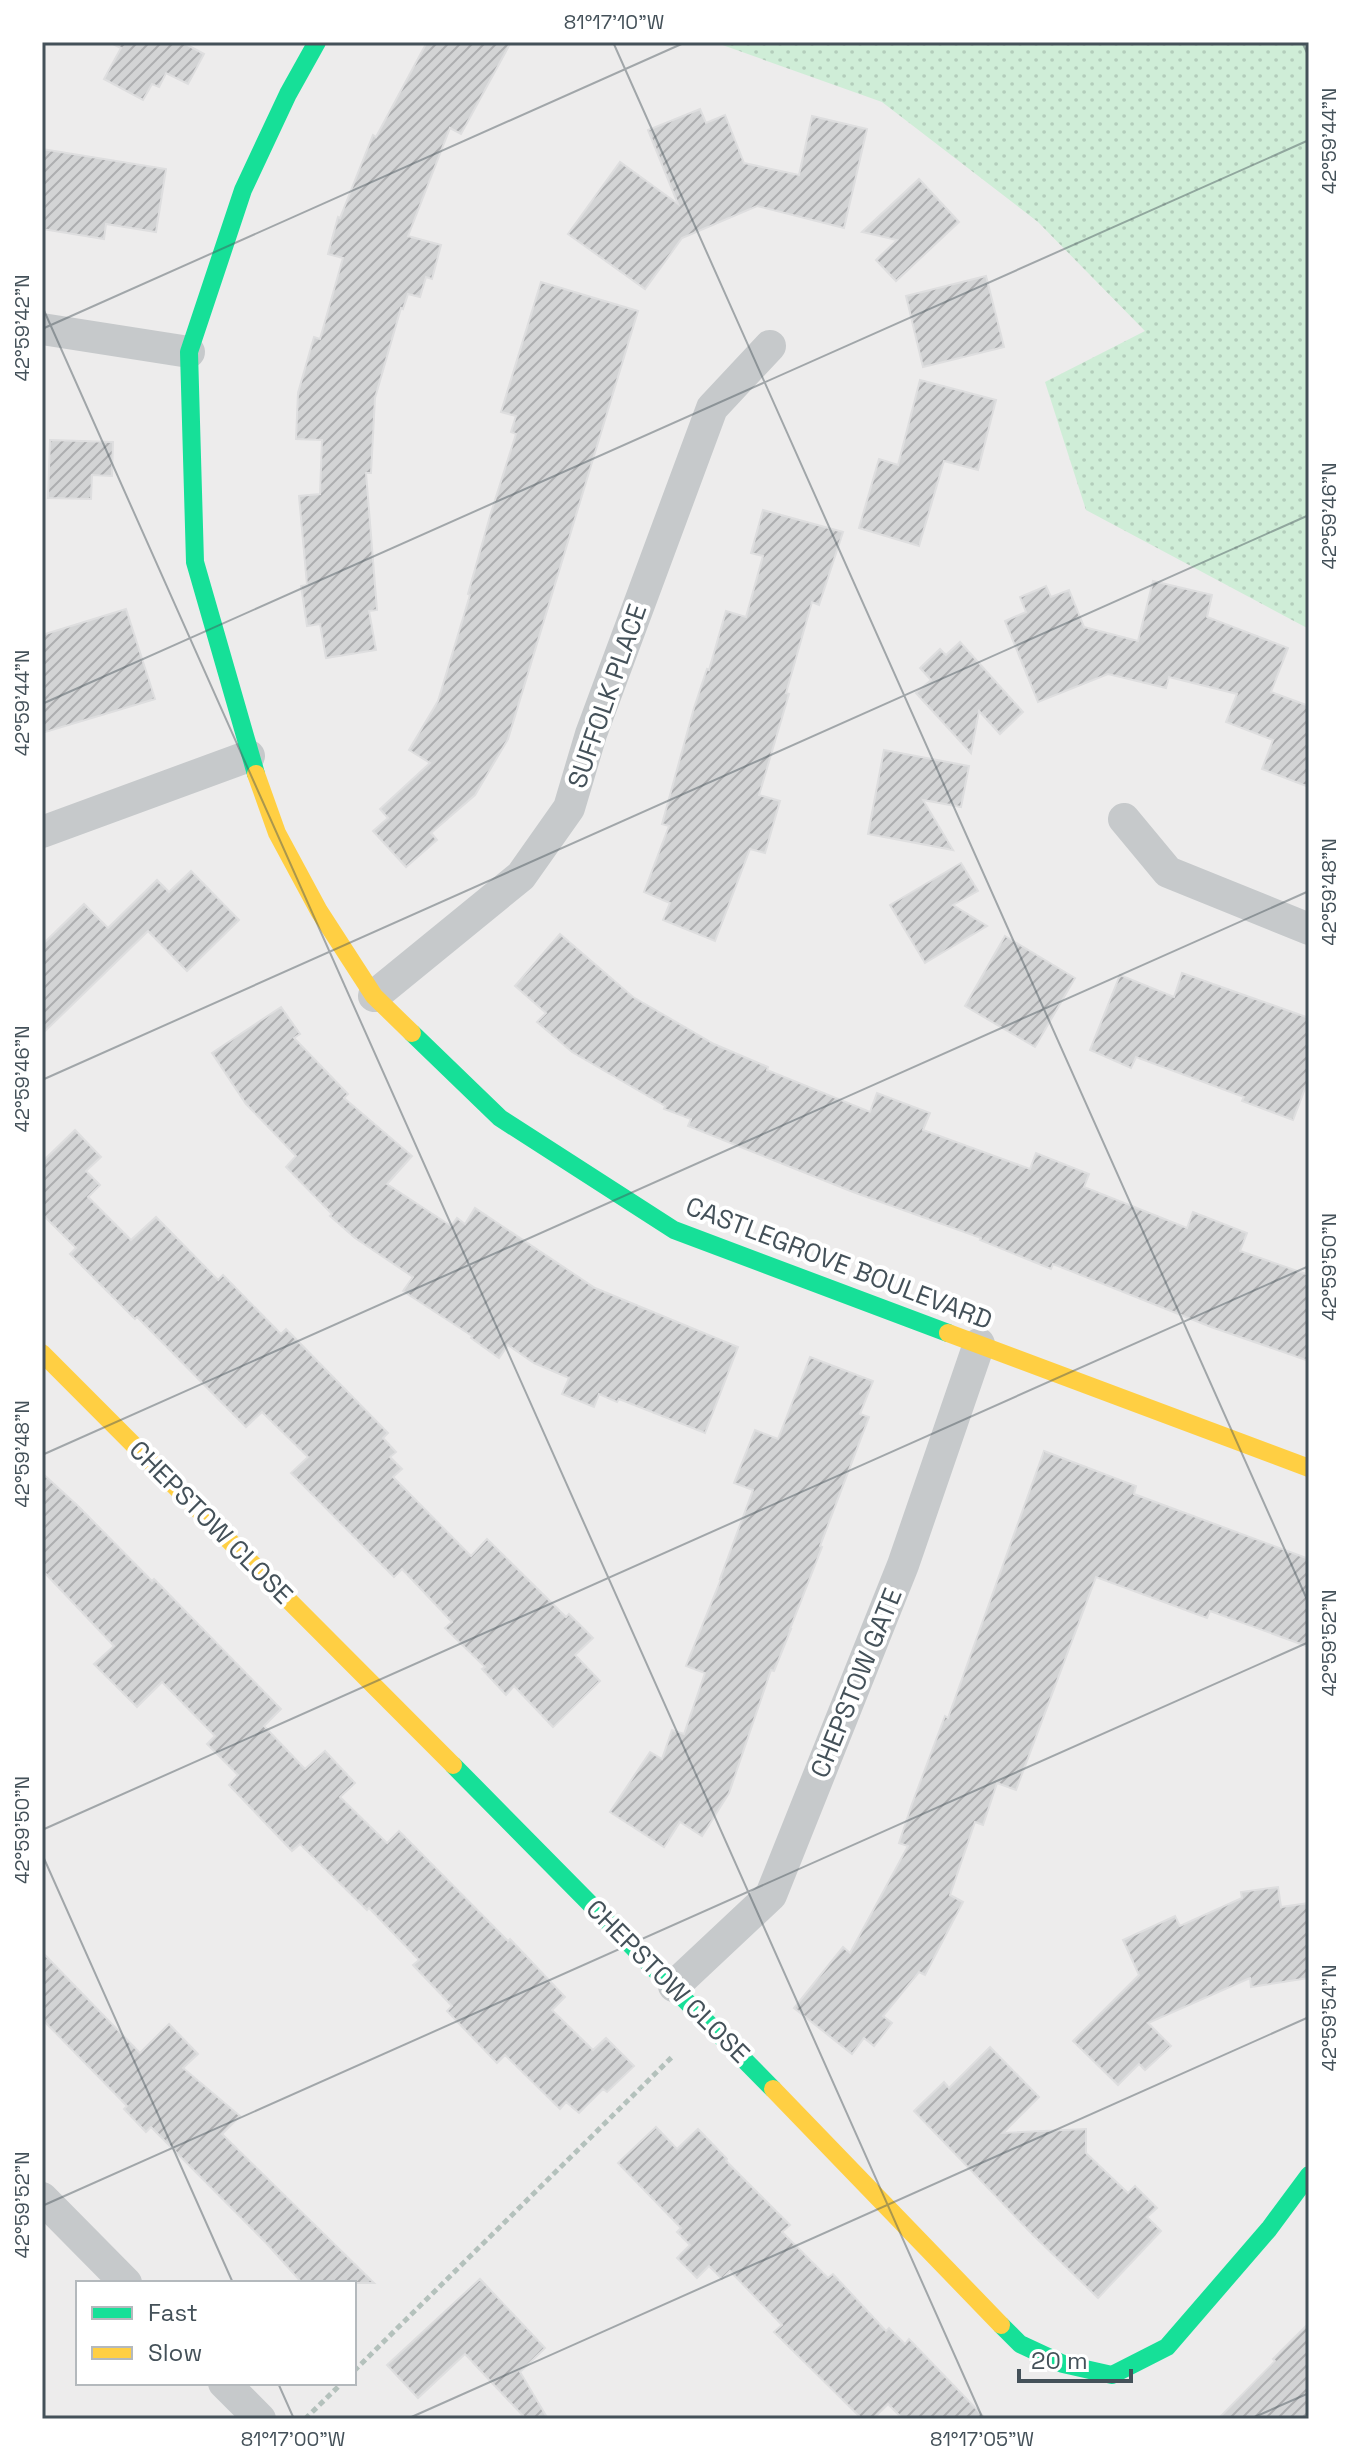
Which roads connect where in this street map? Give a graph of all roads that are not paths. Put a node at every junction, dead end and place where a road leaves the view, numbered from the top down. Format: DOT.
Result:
graph roads {
  1 [pos="317,42"];
  2 [pos="42,329"];
  3 [pos="770,346"];
  4 [pos="189,352"];
  5 [pos="249,756"];
  6 [pos="1124,819"];
  7 [pos="42,832"];
  8 [pos="1309,929"];
  9 [pos="374,996"];
  10 [pos="979,1344"];
  11 [pos="42,1353"];
  12 [pos="1309,1468"];
  13 [pos="674,1986"];
  14 [pos="1309,2175"];
  15 [pos="42,2198"];
  16 [pos="124,2281"];
  17 [pos="226,2385"];
  18 [pos="260,2419"];
  1 -- 4 [label="street, CASTLEGROVE BOULEVARD"];
  2 -- 4 [label="street"];
  3 -- 9 [label="street, SUFFOLK PLACE"];
  4 -- 5 [label="street, CASTLEGROVE BOULEVARD"];
  5 -- 7 [label="street"];
  5 -- 9 [label="street, CASTLEGROVE BOULEVARD"];
  6 -- 8 [label="street"];
  9 -- 10 [label="street, CASTLEGROVE BOULEVARD"];
  10 -- 12 [label="street, CASTLEGROVE BOULEVARD"];
  10 -- 13 [label="street, CHEPSTOW GATE"];
  11 -- 13 [label="street, CHEPSTOW CLOSE"];
  13 -- 14 [label="street, CHEPSTOW CLOSE"];
  15 -- 16 [label="street"];
  17 -- 18 [label="street"];
}
